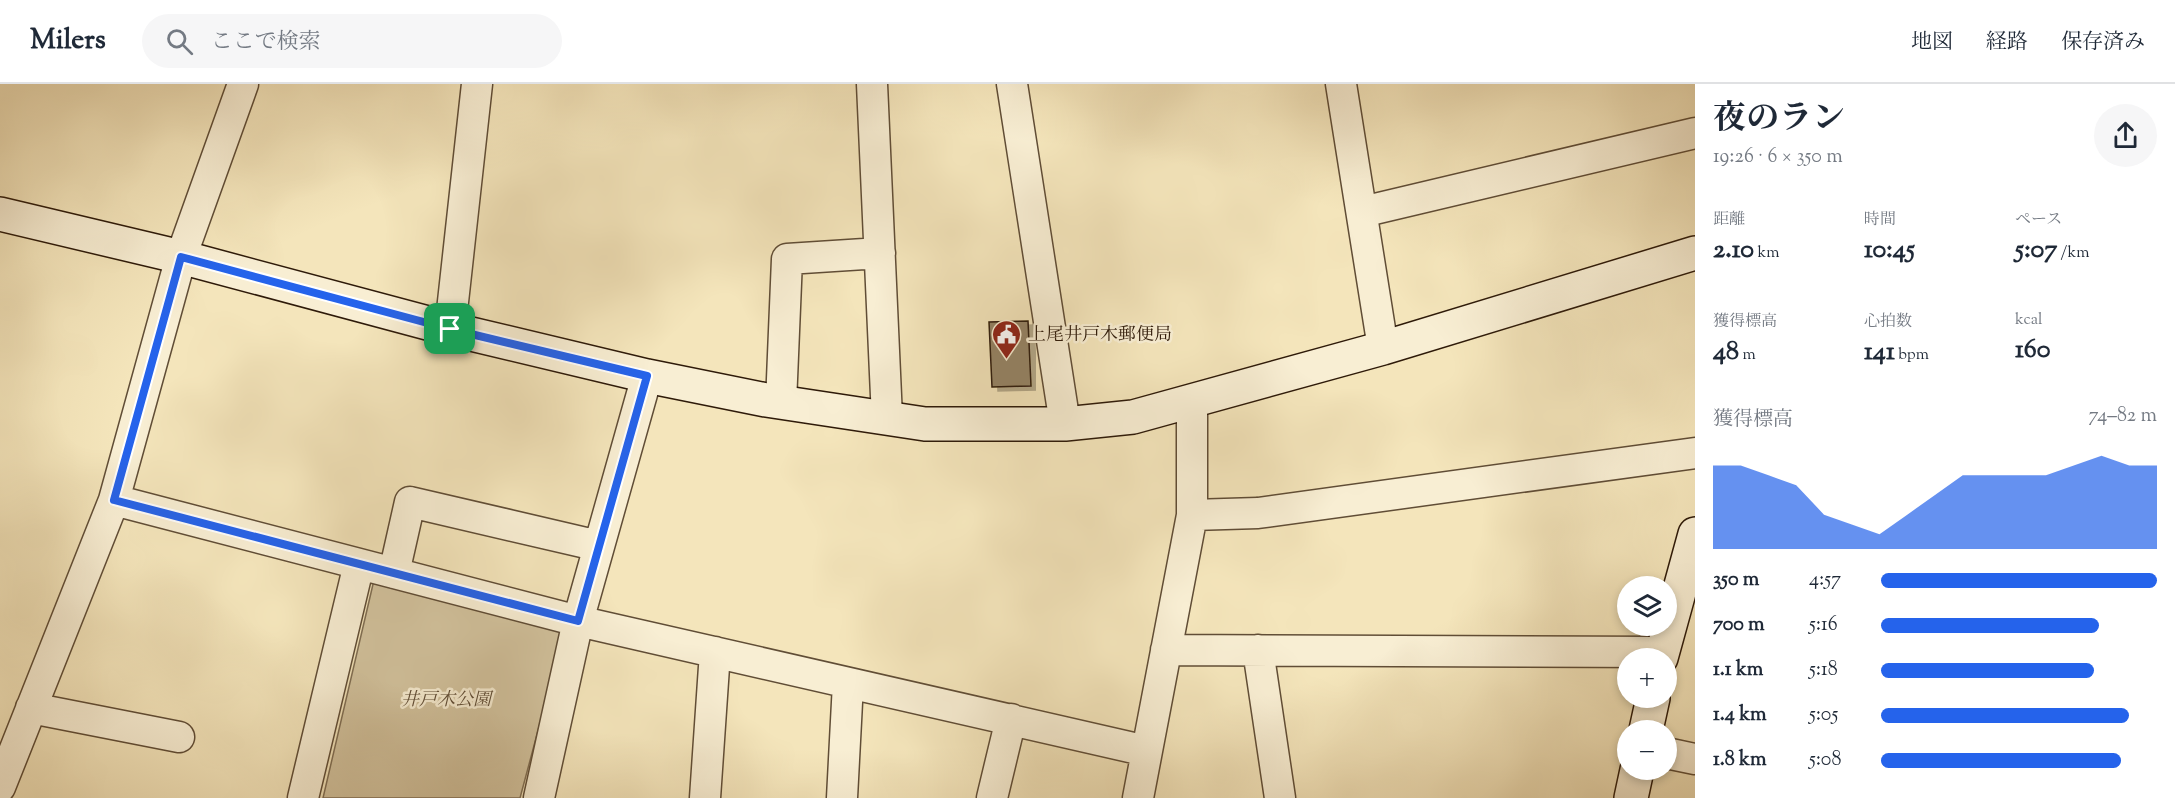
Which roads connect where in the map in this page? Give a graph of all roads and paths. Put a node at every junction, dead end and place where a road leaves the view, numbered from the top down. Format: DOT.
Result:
graph roads {
  1 [pos="243,84"];
  2 [pos="477,84"];
  3 [pos="872,84"];
  4 [pos="1012,84"];
  5 [pos="1341,84"];
  6 [pos="1695,133"];
  7 [pos="1362,212"];
  8 [pos="0,214"];
  9 [pos="1695,253"];
  10 [pos="880,254"];
  11 [pos="181,257"];
  12 [pos="450,329"];
  13 [pos="1383,348"];
  14 [pos="647,376"];
  15 [pos="1192,401"];
  16 [pos="781,403"];
  17 [pos="888,418"];
  18 [pos="1065,424"];
  19 [pos="1695,453"];
  20 [pos="114,500"];
  21 [pos="1192,515"];
  22 [pos="1695,534"];
  23 [pos="599,546"];
  24 [pos="358,564"];
  25 [pos="394,573"];
  26 [pos="578,621"];
  27 [pos="1663,648"];
  28 [pos="1166,650"];
  29 [pos="1258,650"];
  30 [pos="715,652"];
  31 [pos="1617,654"];
  32 [pos="848,683"];
  33 [pos="31,708"];
  34 [pos="1011,719"];
  35 [pos="179,737"];
  36 [pos="1147,751"];
  37 [pos="1677,755"];
  38 [pos="1695,759"];
  39 [pos="1635,780"];
  40 [pos="0,787"];
  41 [pos="303,798"];
  42 [pos="539,798"];
  43 [pos="705,798"];
  44 [pos="842,798"];
  45 [pos="992,798"];
  46 [pos="1138,798"];
  47 [pos="1280,798"];
  48 [pos="1631,798"];
  1 -- 11 [label="street"];
  2 -- 12 [label="street"];
  3 -- 10 [label="street"];
  4 -- 18 [label="street"];
  5 -- 7 [label="street"];
  6 -- 7 [label="street"];
  7 -- 13 [label="street"];
  8 -- 11 [label="street"];
  9 -- 13 [label="street"];
  10 -- 16 [label="street"];
  10 -- 17 [label="street"];
  11 -- 12 [label="street"];
  11 -- 20 [label="street"];
  12 -- 14 [label="street"];
  13 -- 15 [label="street"];
  14 -- 16 [label="street"];
  14 -- 23 [label="street"];
  15 -- 18 [label="street"];
  15 -- 21 [label="street"];
  16 -- 17 [label="street"];
  17 -- 18 [label="street"];
  19 -- 21 [label="street"];
  20 -- 24 [label="street"];
  20 -- 33 [label="street"];
  21 -- 28 [label="street"];
  22 -- 27 [label="street"];
  23 -- 25 [label="street"];
  23 -- 26 [label="street"];
  24 -- 25 [label="street"];
  24 -- 41 [label="street"];
  25 -- 26 [label="street"];
  26 -- 30 [label="street"];
  26 -- 42 [label="street"];
  28 -- 29 [label="street"];
  28 -- 36 [label="street"];
  29 -- 31 [label="street"];
  29 -- 47 [label="street"];
  30 -- 32 [label="street"];
  30 -- 43 [label="street"];
  32 -- 34 [label="street"];
  32 -- 44 [label="street"];
  33 -- 35 [label="street"];
  33 -- 40 [label="street"];
  34 -- 36 [label="street"];
  34 -- 45 [label="street"];
  36 -- 46 [label="street"];
  37 -- 38 [label="street"];
  39 -- 48 [label="street"];
}
